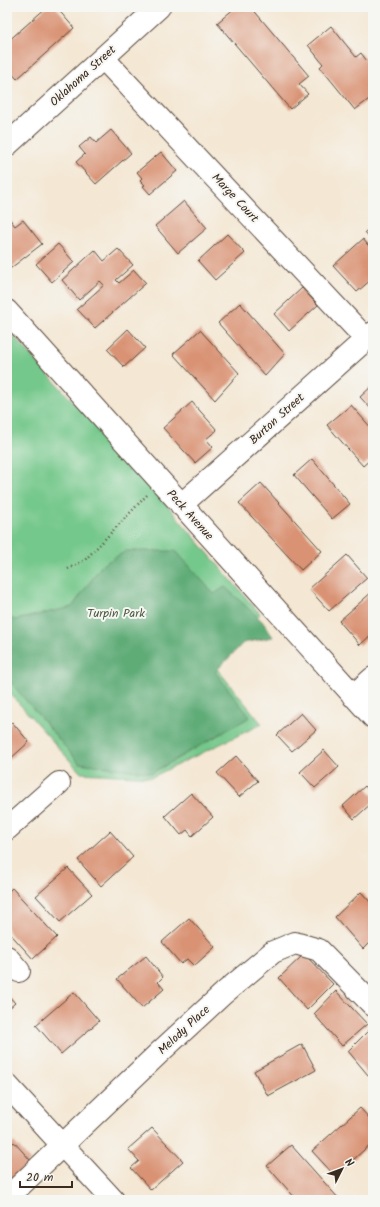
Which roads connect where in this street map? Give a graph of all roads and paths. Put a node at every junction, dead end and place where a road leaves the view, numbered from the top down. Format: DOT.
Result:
graph roads {
  1 [pos="159,7"];
  2 [pos="103,58"];
  3 [pos="7,145"];
  4 [pos="7,311"];
  5 [pos="369,336"];
  6 [pos="151,491"];
  7 [pos="181,505"];
  8 [pos="68,569"];
  9 [pos="373,678"];
  10 [pos="353,696"];
  11 [pos="373,717"];
  12 [pos="59,783"];
  13 [pos="7,829"];
  14 [pos="373,1005"];
  15 [pos="7,1085"];
  16 [pos="63,1144"];
  17 [pos="7,1198"];
  18 [pos="113,1200"];
  1 -- 2 [label="street, Oklahoma Street"];
  2 -- 3 [label="street, Oklahoma Street"];
  2 -- 5 [label="street, Marge Court"];
  4 -- 7 [label="street, Peck Avenue"];
  5 -- 7 [label="street, Burton Street"];
  6 -- 8 [label="path"];
  7 -- 10 [label="street, Peck Avenue"];
  9 -- 10 [label="street"];
  10 -- 11 [label="street, Peck Avenue"];
  12 -- 13 [label="street"];
  14 -- 16 [label="street, Melody Place"];
  15 -- 16 [label="street"];
  16 -- 17 [label="street, Melody Place"];
  16 -- 18 [label="street"];
}
